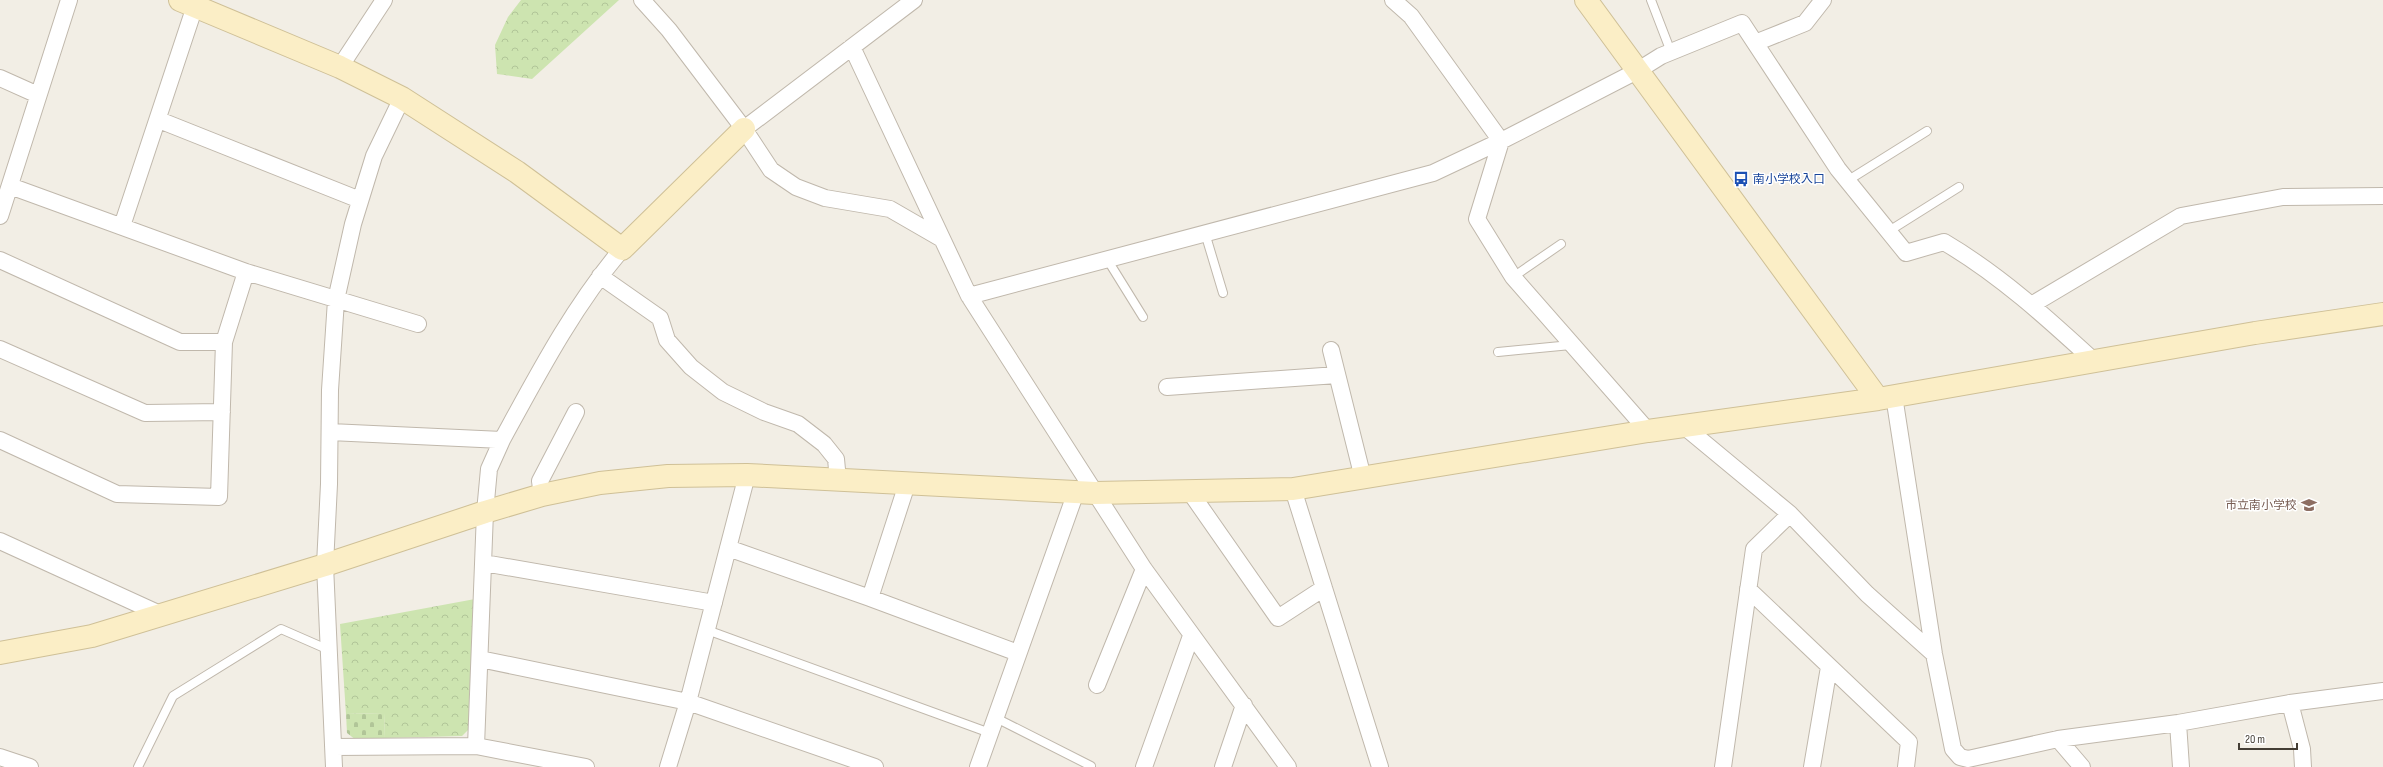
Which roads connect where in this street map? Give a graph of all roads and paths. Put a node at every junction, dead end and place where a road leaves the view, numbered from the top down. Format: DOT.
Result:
graph roads {
  1 [pos="69,0"];
  2 [pos="384,0"];
  3 [pos="642,0"];
  4 [pos="914,0"];
  5 [pos="1393,0"];
  6 [pos="1586,0"];
  7 [pos="1651,0"];
  8 [pos="1823,0"];
  9 [pos="191,2"];
  10 [pos="1755,43"];
  11 [pos="852,47"];
  12 [pos="1671,52"];
  13 [pos="340,67"];
  14 [pos="1637,71"];
  15 [pos="0,78"];
  16 [pos="38,95"];
  17 [pos="402,98"];
  18 [pos="159,120"];
  19 [pos="744,129"];
  20 [pos="1927,131"];
  21 [pos="1501,141"];
  22 [pos="1848,181"];
  23 [pos="10,186"];
  24 [pos="1959,187"];
  25 [pos="2383,196"];
  26 [pos="360,200"];
  27 [pos="0,216"];
  28 [pos="122,226"];
  29 [pos="1889,232"];
  30 [pos="1205,233"];
  31 [pos="942,239"];
  32 [pos="1561,244"];
  33 [pos="622,249"];
  34 [pos="1107,259"];
  35 [pos="0,260"];
  36 [pos="246,272"];
  37 [pos="600,276"];
  38 [pos="1513,277"];
  39 [pos="1223,293"];
  40 [pos="969,296"];
  41 [pos="336,300"];
  42 [pos="2033,304"];
  43 [pos="2383,314"];
  44 [pos="1143,317"];
  45 [pos="418,324"];
  46 [pos="224,342"];
  47 [pos="1571,345"];
  48 [pos="0,349"];
  49 [pos="1332,350"];
  50 [pos="1498,352"];
  51 [pos="2095,362"];
  52 [pos="1338,375"];
  53 [pos="1167,387"];
  54 [pos="1886,398"];
  55 [pos="222,412"];
  56 [pos="576,412"];
  57 [pos="1685,427"];
  58 [pos="1648,431"];
  59 [pos="330,432"];
  60 [pos="0,440"];
  61 [pos="502,440"];
  62 [pos="747,476"];
  63 [pos="1363,478"];
  64 [pos="838,480"];
  65 [pos="907,484"];
  66 [pos="1292,489"];
  67 [pos="1085,492"];
  68 [pos="1190,492"];
  69 [pos="542,495"];
  70 [pos="485,512"];
  71 [pos="1790,514"];
  72 [pos="0,541"];
  73 [pos="728,548"];
  74 [pos="484,563"];
  75 [pos="324,565"];
  76 [pos="1144,569"];
  77 [pos="1324,588"];
  78 [pos="1748,589"];
  79 [pos="870,598"];
  80 [pos="714,602"];
  81 [pos="162,615"];
  82 [pos="707,630"];
  83 [pos="1191,636"];
  84 [pos="329,650"];
  85 [pos="0,653"];
  86 [pos="1018,654"];
  87 [pos="1934,654"];
  88 [pos="480,659"];
  89 [pos="1829,667"];
  90 [pos="1097,685"];
  91 [pos="2383,691"];
  92 [pos="688,702"];
  93 [pos="2290,703"];
  94 [pos="1244,705"];
  95 [pos="996,718"];
  96 [pos="2178,723"];
  97 [pos="990,733"];
  98 [pos="2058,739"];
  99 [pos="476,746"];
  100 [pos="333,747"];
  101 [pos="0,757"];
  102 [pos="1091,766"];
  103 [pos="28,767"];
  104 [pos="138,767"];
  105 [pos="334,767"];
  106 [pos="586,767"];
  107 [pos="668,767"];
  108 [pos="875,767"];
  109 [pos="978,767"];
  110 [pos="1144,767"];
  111 [pos="1222,767"];
  112 [pos="1288,767"];
  113 [pos="1380,767"];
  114 [pos="1723,767"];
  115 [pos="1812,767"];
  116 [pos="1906,767"];
  117 [pos="2082,767"];
  118 [pos="2181,767"];
  119 [pos="2303,767"];
  1 -- 16 [label="street"];
  2 -- 13 [label="street"];
  3 -- 19 [label="street"];
  4 -- 11 [label="street"];
  5 -- 21 [label="street"];
  6 -- 14 [label="street"];
  7 -- 12 [label="lane"];
  8 -- 10 [label="street"];
  9 -- 13 [label="street"];
  9 -- 18 [label="street"];
  10 -- 12 [label="street"];
  10 -- 22 [label="street"];
  11 -- 19 [label="street"];
  11 -- 31 [label="street"];
  12 -- 14 [label="street"];
  13 -- 17 [label="street"];
  14 -- 21 [label="street"];
  14 -- 54 [label="street"];
  15 -- 16 [label="street"];
  16 -- 23 [label="street"];
  17 -- 26 [label="street"];
  17 -- 33 [label="street"];
  18 -- 26 [label="street"];
  18 -- 28 [label="street"];
  19 -- 31 [label="street"];
  19 -- 33 [label="street"];
  20 -- 22 [label="lane"];
  21 -- 30 [label="street"];
  21 -- 38 [label="street"];
  22 -- 29 [label="street"];
  23 -- 27 [label="street"];
  23 -- 28 [label="street"];
  24 -- 29 [label="lane"];
  25 -- 42 [label="street"];
  26 -- 41 [label="street"];
  28 -- 36 [label="street"];
  29 -- 42 [label="street"];
  30 -- 34 [label="street"];
  30 -- 39 [label="lane"];
  31 -- 40 [label="street"];
  32 -- 38 [label="lane"];
  33 -- 37 [label="street"];
  34 -- 40 [label="street"];
  34 -- 44 [label="lane"];
  35 -- 46 [label="street"];
  36 -- 41 [label="street"];
  36 -- 46 [label="street"];
  37 -- 61 [label="street"];
  37 -- 64 [label="street"];
  38 -- 47 [label="street"];
  40 -- 67 [label="street"];
  41 -- 45 [label="street"];
  41 -- 59 [label="street"];
  42 -- 51 [label="street"];
  43 -- 51 [label="street"];
  46 -- 55 [label="street"];
  47 -- 50 [label="lane"];
  47 -- 58 [label="street"];
  48 -- 55 [label="street"];
  49 -- 52 [label="street"];
  51 -- 54 [label="street"];
  52 -- 53 [label="street"];
  52 -- 63 [label="street"];
  54 -- 57 [label="street"];
  54 -- 87 [label="street"];
  55 -- 60 [label="street"];
  56 -- 69 [label="street"];
  57 -- 58 [label="street"];
  57 -- 71 [label="street"];
  58 -- 63 [label="street"];
  59 -- 61 [label="street"];
  59 -- 75 [label="street"];
  61 -- 70 [label="street"];
  62 -- 64 [label="street"];
  62 -- 69 [label="street"];
  62 -- 73 [label="street"];
  63 -- 66 [label="street"];
  64 -- 65 [label="street"];
  65 -- 67 [label="street"];
  65 -- 79 [label="street"];
  66 -- 68 [label="street"];
  66 -- 77 [label="street"];
  67 -- 68 [label="street"];
  67 -- 76 [label="street"];
  67 -- 86 [label="street"];
  68 -- 77 [label="street"];
  69 -- 70 [label="street"];
  70 -- 74 [label="street"];
  70 -- 75 [label="street"];
  71 -- 78 [label="street"];
  71 -- 87 [label="street"];
  72 -- 81 [label="street"];
  73 -- 79 [label="street"];
  73 -- 80 [label="street"];
  74 -- 80 [label="street"];
  74 -- 88 [label="street"];
  75 -- 81 [label="street"];
  75 -- 84 [label="street"];
  76 -- 83 [label="street"];
  76 -- 90 [label="street"];
  77 -- 113 [label="street"];
  78 -- 89 [label="street"];
  78 -- 114 [label="street"];
  79 -- 86 [label="street"];
  80 -- 82 [label="street"];
  81 -- 85 [label="street"];
  82 -- 92 [label="street"];
  82 -- 97 [label="lane"];
  83 -- 94 [label="street"];
  83 -- 110 [label="street"];
  84 -- 100 [label="street"];
  84 -- 104 [label="lane"];
  86 -- 95 [label="street"];
  87 -- 98 [label="street"];
  88 -- 92 [label="street"];
  88 -- 99 [label="street"];
  89 -- 115 [label="street"];
  89 -- 116 [label="street"];
  91 -- 93 [label="street"];
  92 -- 107 [label="street"];
  92 -- 108 [label="street"];
  93 -- 96 [label="street"];
  93 -- 119 [label="street"];
  94 -- 111 [label="street"];
  94 -- 112 [label="street"];
  95 -- 97 [label="street"];
  95 -- 102 [label="lane"];
  96 -- 98 [label="street"];
  96 -- 118 [label="street"];
  97 -- 109 [label="street"];
  98 -- 117 [label="street"];
  99 -- 100 [label="street"];
  99 -- 106 [label="street"];
  100 -- 105 [label="street"];
  101 -- 103 [label="street"];
}
